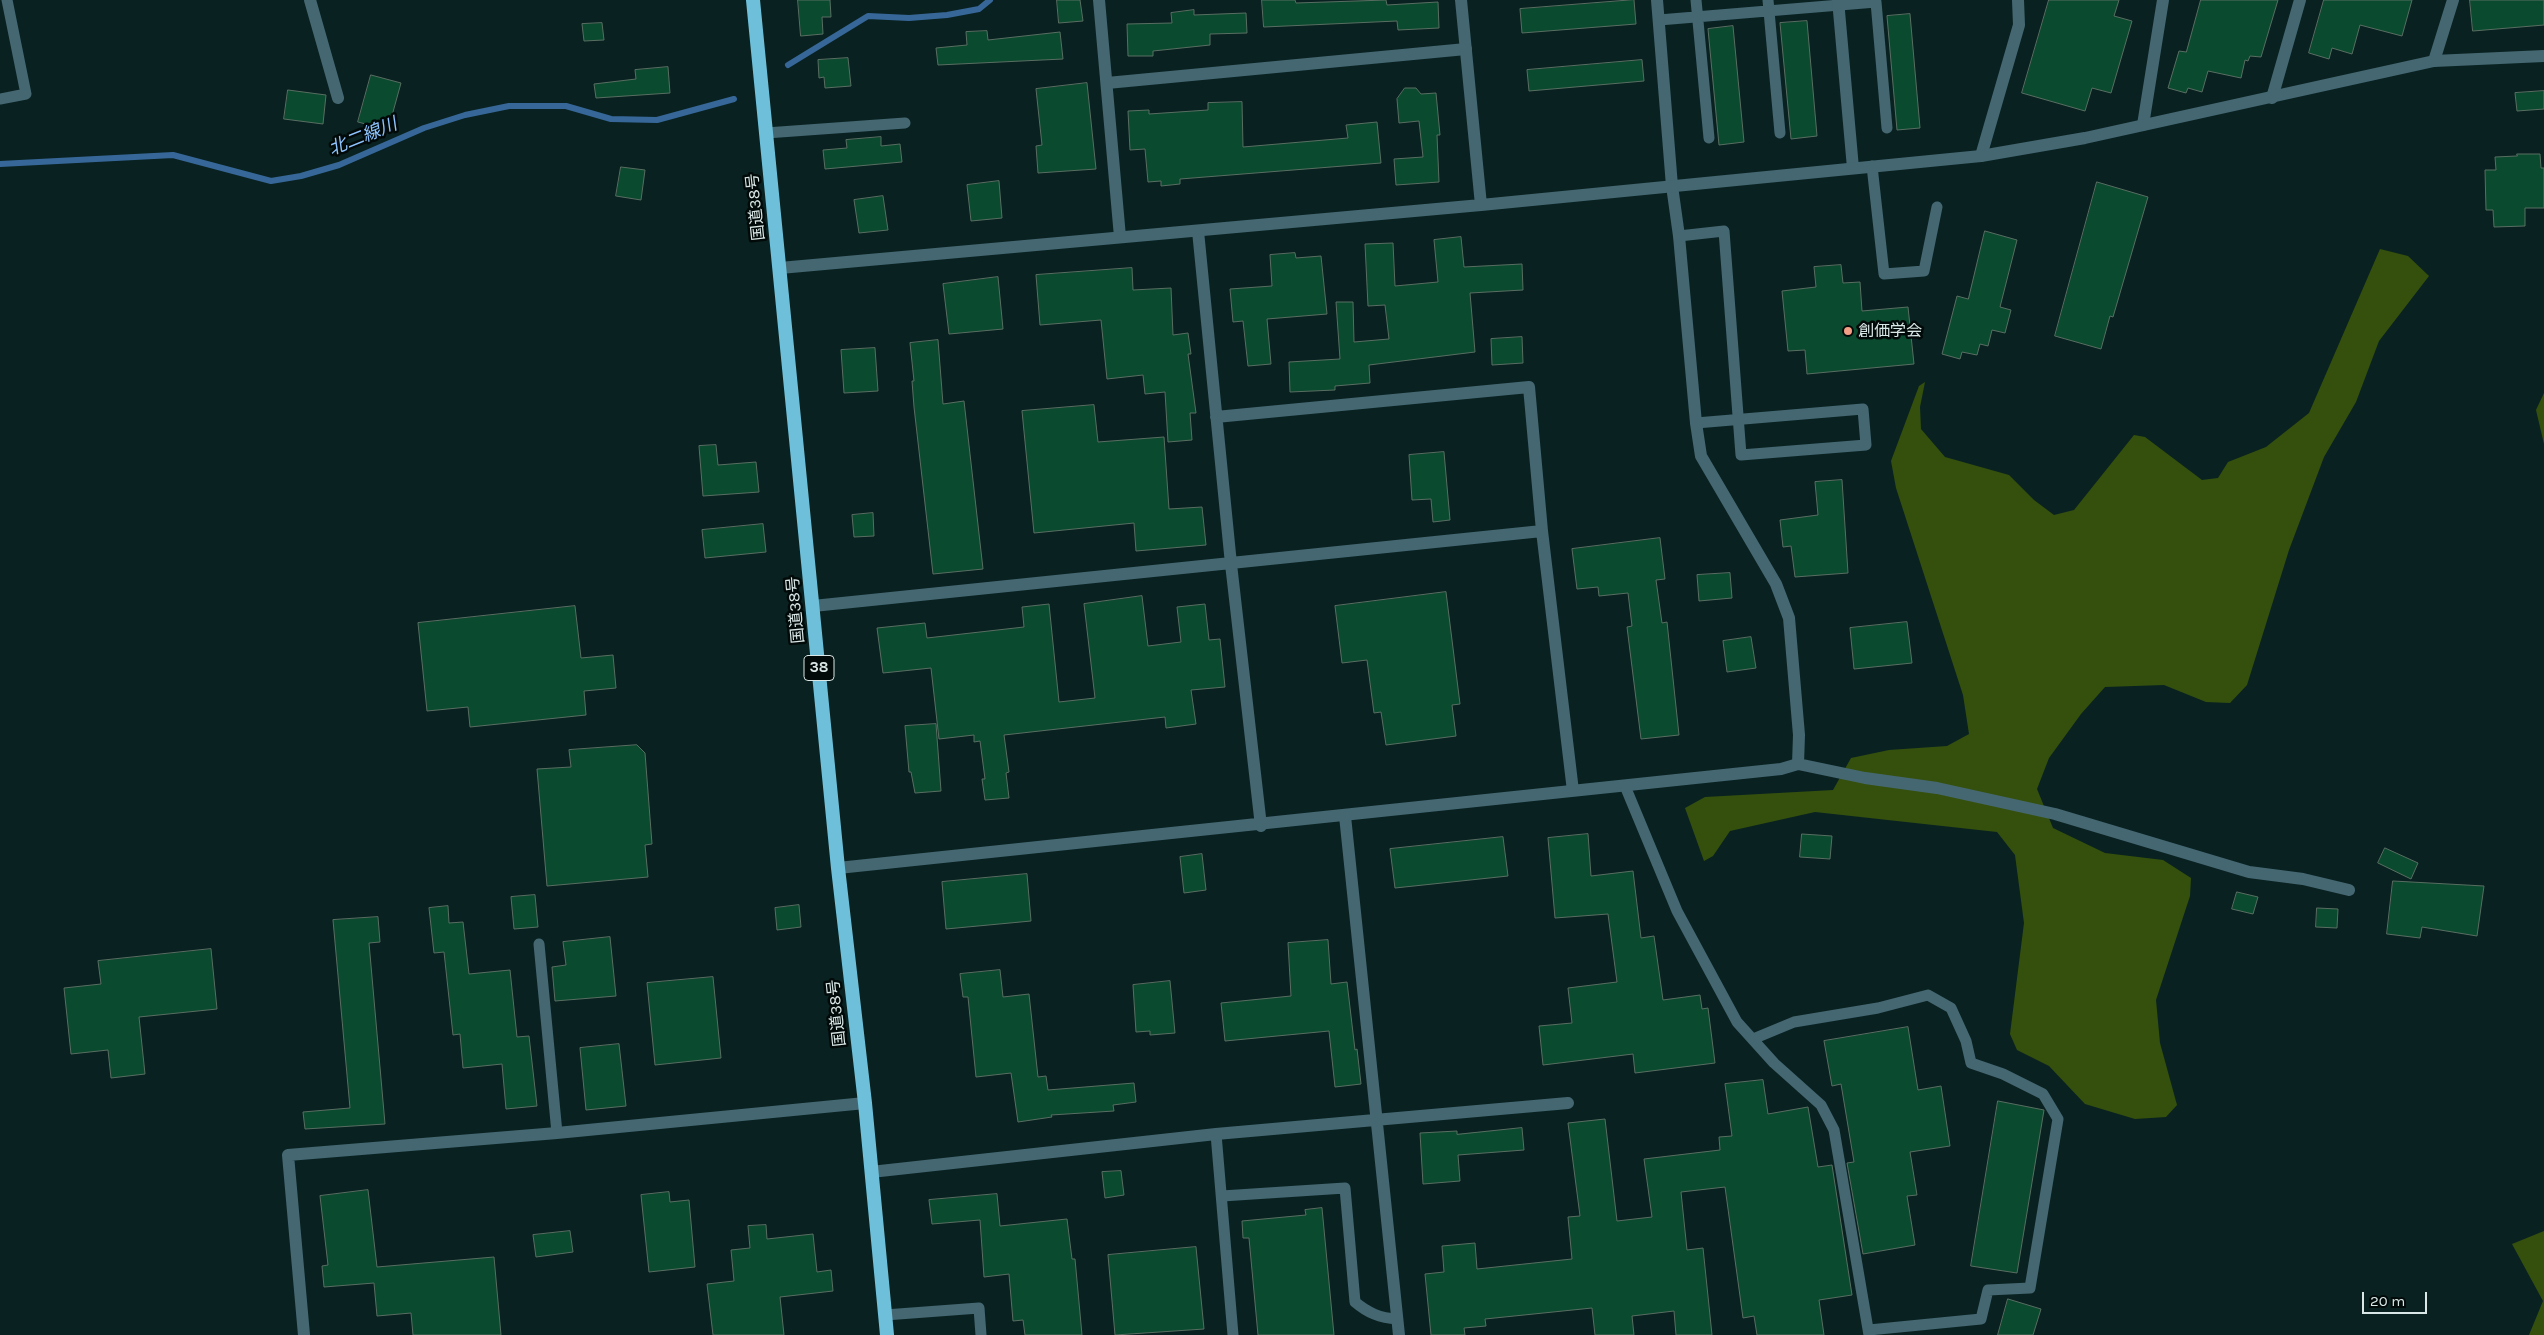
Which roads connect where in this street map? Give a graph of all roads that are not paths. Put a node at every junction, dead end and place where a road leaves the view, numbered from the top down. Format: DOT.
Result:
graph roads {
  1 [pos="7,0"];
  2 [pos="310,0"];
  3 [pos="753,0"];
  4 [pos="1099,0"];
  5 [pos="1461,0"];
  6 [pos="1657,0"];
  7 [pos="1696,0"];
  8 [pos="2018,0"];
  9 [pos="2163,0"];
  10 [pos="2300,0"];
  11 [pos="2453,0"];
  12 [pos="1838,2"];
  13 [pos="1768,5"];
  14 [pos="1697,16"];
  15 [pos="1658,20"];
  16 [pos="1466,48"];
  17 [pos="2544,56"];
  18 [pos="2434,61"];
  19 [pos="1106,83"];
  20 [pos="338,98"];
  21 [pos="2272,98"];
  22 [pos="0,99"];
  23 [pos="905,123"];
  24 [pos="2143,125"];
  25 [pos="1887,128"];
  26 [pos="766,133"];
  27 [pos="1780,133"];
  28 [pos="1709,138"];
  29 [pos="1981,156"];
  30 [pos="1872,166"];
  31 [pos="1853,168"];
  32 [pos="1672,186"];
  33 [pos="1481,205"];
  34 [pos="1937,207"];
  35 [pos="1198,231"];
  36 [pos="1679,236"];
  37 [pos="1120,237"];
  38 [pos="780,268"];
  39 [pos="1216,417"];
  40 [pos="1738,419"];
  41 [pos="1696,423"];
  42 [pos="1542,531"];
  43 [pos="1231,564"];
  44 [pos="813,606"];
  45 [pos="1798,764"];
  46 [pos="1625,786"];
  47 [pos="1573,791"];
  48 [pos="1345,816"];
  49 [pos="1261,826"];
  50 [pos="838,868"];
  51 [pos="2349,890"];
  52 [pos="538,944"];
  53 [pos="1753,1039"];
  54 [pos="865,1103"];
  55 [pos="1568,1103"];
  56 [pos="1377,1120"];
  57 [pos="557,1133"];
  58 [pos="1216,1134"];
  59 [pos="871,1172"];
  60 [pos="1222,1196"];
  61 [pos="885,1315"];
  62 [pos="1397,1319"];
  63 [pos="1869,1333"];
  64 [pos="304,1335"];
  65 [pos="887,1335"];
  66 [pos="981,1335"];
  67 [pos="1234,1335"];
  68 [pos="1398,1335"];
  1 -- 22 [label="lane"];
  2 -- 20 [label="street"];
  3 -- 26 [label="highway, 国道38号 / 38"];
  4 -- 19 [label="street"];
  5 -- 16 [label="street"];
  6 -- 15 [label="street"];
  7 -- 14 [label="lane"];
  8 -- 29 [label="street"];
  9 -- 24 [label="street"];
  10 -- 21 [label="street"];
  11 -- 18 [label="street"];
  12 -- 13 [label="lane"];
  12 -- 25 [label="lane"];
  12 -- 31 [label="street"];
  13 -- 14 [label="lane"];
  13 -- 27 [label="lane"];
  14 -- 15 [label="lane"];
  14 -- 28 [label="lane"];
  15 -- 32 [label="street"];
  16 -- 19 [label="street"];
  16 -- 33 [label="street"];
  17 -- 18 [label="street"];
  18 -- 21 [label="street"];
  19 -- 37 [label="street"];
  21 -- 24 [label="street"];
  23 -- 26 [label="lane"];
  24 -- 29 [label="street"];
  26 -- 38 [label="highway, 国道38号 / 38"];
  29 -- 30 [label="street"];
  30 -- 31 [label="street"];
  30 -- 34 [label="lane"];
  31 -- 32 [label="street"];
  32 -- 33 [label="street"];
  32 -- 36 [label="street"];
  33 -- 35 [label="street"];
  35 -- 37 [label="street"];
  35 -- 39 [label="street"];
  36 -- 40 [label="lane"];
  36 -- 41 [label="street"];
  37 -- 38 [label="street"];
  38 -- 44 [label="highway, 国道38号 / 38"];
  39 -- 42 [label="street"];
  39 -- 43 [label="street"];
  40 -- 40 [label="lane"];
  40 -- 41 [label="lane"];
  41 -- 45 [label="street"];
  42 -- 43 [label="street"];
  42 -- 47 [label="street"];
  43 -- 44 [label="street"];
  43 -- 49 [label="street"];
  44 -- 50 [label="highway, 国道38号 / 38"];
  45 -- 46 [label="street"];
  45 -- 51 [label="street"];
  46 -- 47 [label="street"];
  46 -- 53 [label="lane"];
  47 -- 48 [label="street"];
  48 -- 49 [label="street"];
  48 -- 56 [label="street"];
  49 -- 50 [label="street"];
  50 -- 54 [label="highway, 国道38号 / 38"];
  52 -- 57 [label="lane"];
  53 -- 63 [label="lane"];
  53 -- 63 [label="lane"];
  54 -- 57 [label="street"];
  54 -- 59 [label="highway, 国道38号 / 38"];
  55 -- 56 [label="street"];
  56 -- 58 [label="street"];
  56 -- 62 [label="street"];
  57 -- 64 [label="street"];
  58 -- 59 [label="street"];
  58 -- 60 [label="lane"];
  59 -- 61 [label="highway, 国道38号 / 38"];
  60 -- 62 [label="lane"];
  60 -- 67 [label="lane"];
  61 -- 65 [label="highway, 国道38号 / 38"];
  61 -- 66 [label="lane"];
  62 -- 68 [label="street"];
}
